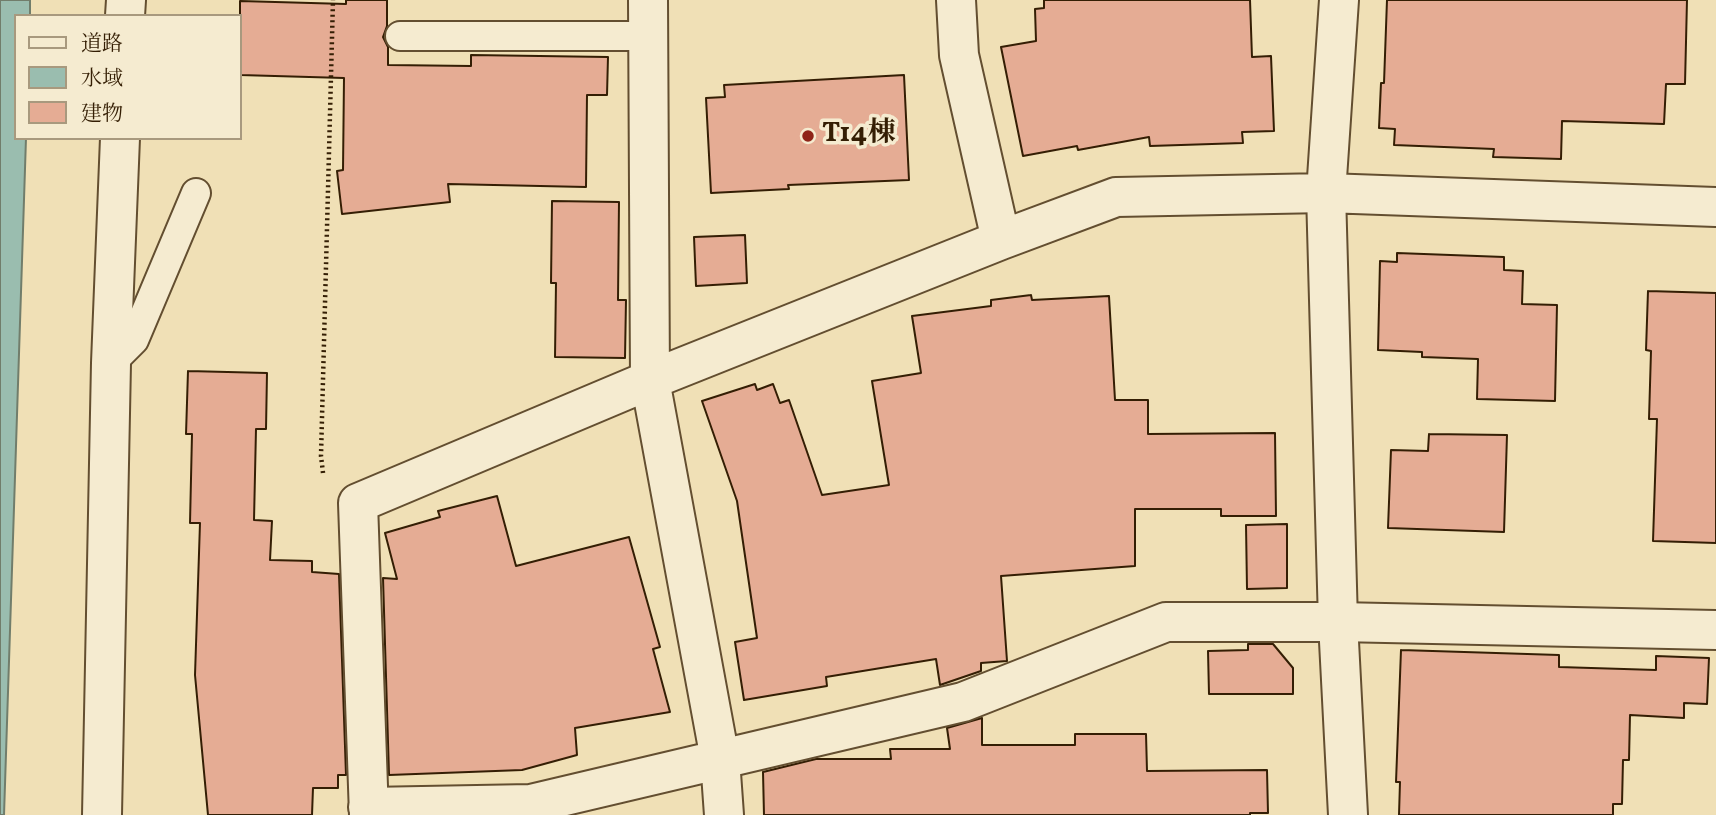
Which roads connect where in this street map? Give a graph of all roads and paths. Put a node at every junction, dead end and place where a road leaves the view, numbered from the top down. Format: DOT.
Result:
graph roads {
  1 [pos="333,0"];
  2 [pos="956,0"];
  3 [pos="1339,0"];
  4 [pos="648,18"];
  5 [pos="400,36"];
  6 [pos="120,140"];
  7 [pos="195,193"];
  8 [pos="1326,193"];
  9 [pos="1716,206"];
  10 [pos="1001,240"];
  11 [pos="111,363"];
  12 [pos="650,380"];
  13 [pos="358,503"];
  14 [pos="1338,622"];
  15 [pos="1716,630"];
  16 [pos="720,759"];
  17 [pos="369,811"];
  18 [pos="102,815"];
  19 [pos="724,815"];
  20 [pos="1348,815"];
  1 -- 13 [label="path"];
  2 -- 10 [label="street"];
  3 -- 8 [label="street"];
  4 -- 5 [label="lane"];
  4 -- 12 [label="street"];
  6 -- 11 [label="street"];
  7 -- 11 [label="lane"];
  8 -- 9 [label="street"];
  8 -- 10 [label="street"];
  8 -- 14 [label="street"];
  10 -- 12 [label="street"];
  11 -- 18 [label="street"];
  12 -- 13 [label="street"];
  12 -- 16 [label="street"];
  13 -- 17 [label="street"];
  14 -- 15 [label="street"];
  14 -- 16 [label="street"];
  14 -- 20 [label="street"];
  16 -- 17 [label="street"];
  16 -- 19 [label="street"];
}
